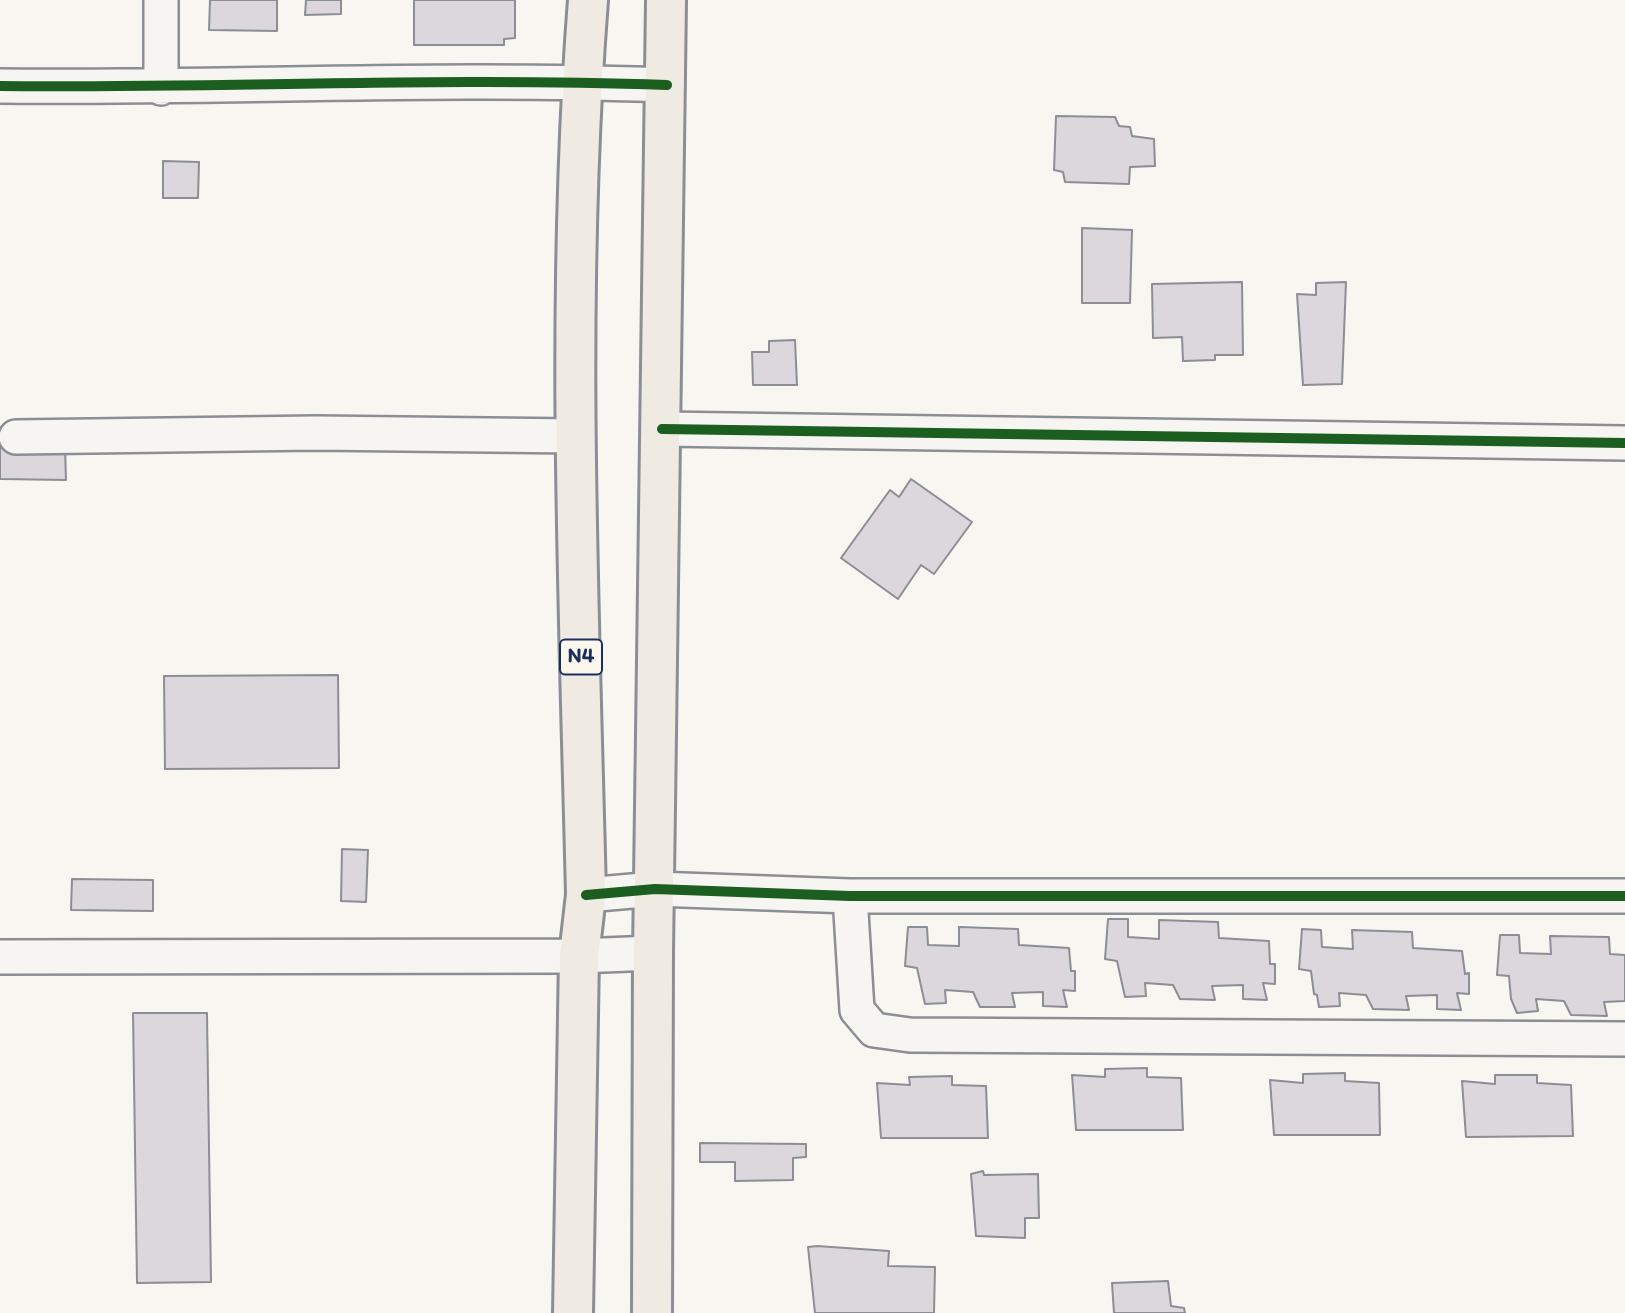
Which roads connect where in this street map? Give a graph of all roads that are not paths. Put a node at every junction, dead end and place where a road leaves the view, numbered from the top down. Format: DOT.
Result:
graph roads {
  1 [pos="161,0"];
  2 [pos="588,0"];
  3 [pos="666,0"];
  4 [pos="582,82"];
  5 [pos="667,85"];
  6 [pos="0,86"];
  7 [pos="160,88"];
  8 [pos="662,429"];
  9 [pos="576,436"];
  10 [pos="16,437"];
  11 [pos="1625,443"];
  12 [pos="655,889"];
  13 [pos="586,895"];
  14 [pos="1625,895"];
  15 [pos="850,896"];
  16 [pos="653,953"];
  17 [pos="579,956"];
  18 [pos="0,957"];
  19 [pos="1625,1039"];
  20 [pos="573,1313"];
  21 [pos="652,1313"];
  1 -- 7 [label="street"];
  2 -- 4 [label="highway, N4"];
  3 -- 5 [label="highway"];
  4 -- 5 [label="street"];
  4 -- 7 [label="street"];
  4 -- 9 [label="highway, N4"];
  5 -- 8 [label="highway"];
  6 -- 7 [label="street"];
  8 -- 11 [label="street"];
  8 -- 12 [label="highway"];
  9 -- 10 [label="street"];
  9 -- 13 [label="highway, N4"];
  12 -- 13 [label="street"];
  12 -- 15 [label="street"];
  12 -- 16 [label="highway"];
  13 -- 17 [label="highway, N4"];
  14 -- 15 [label="street"];
  15 -- 19 [label="street"];
  16 -- 17 [label="street"];
  16 -- 21 [label="highway"];
  17 -- 18 [label="street"];
  17 -- 20 [label="highway, N4"];
}
